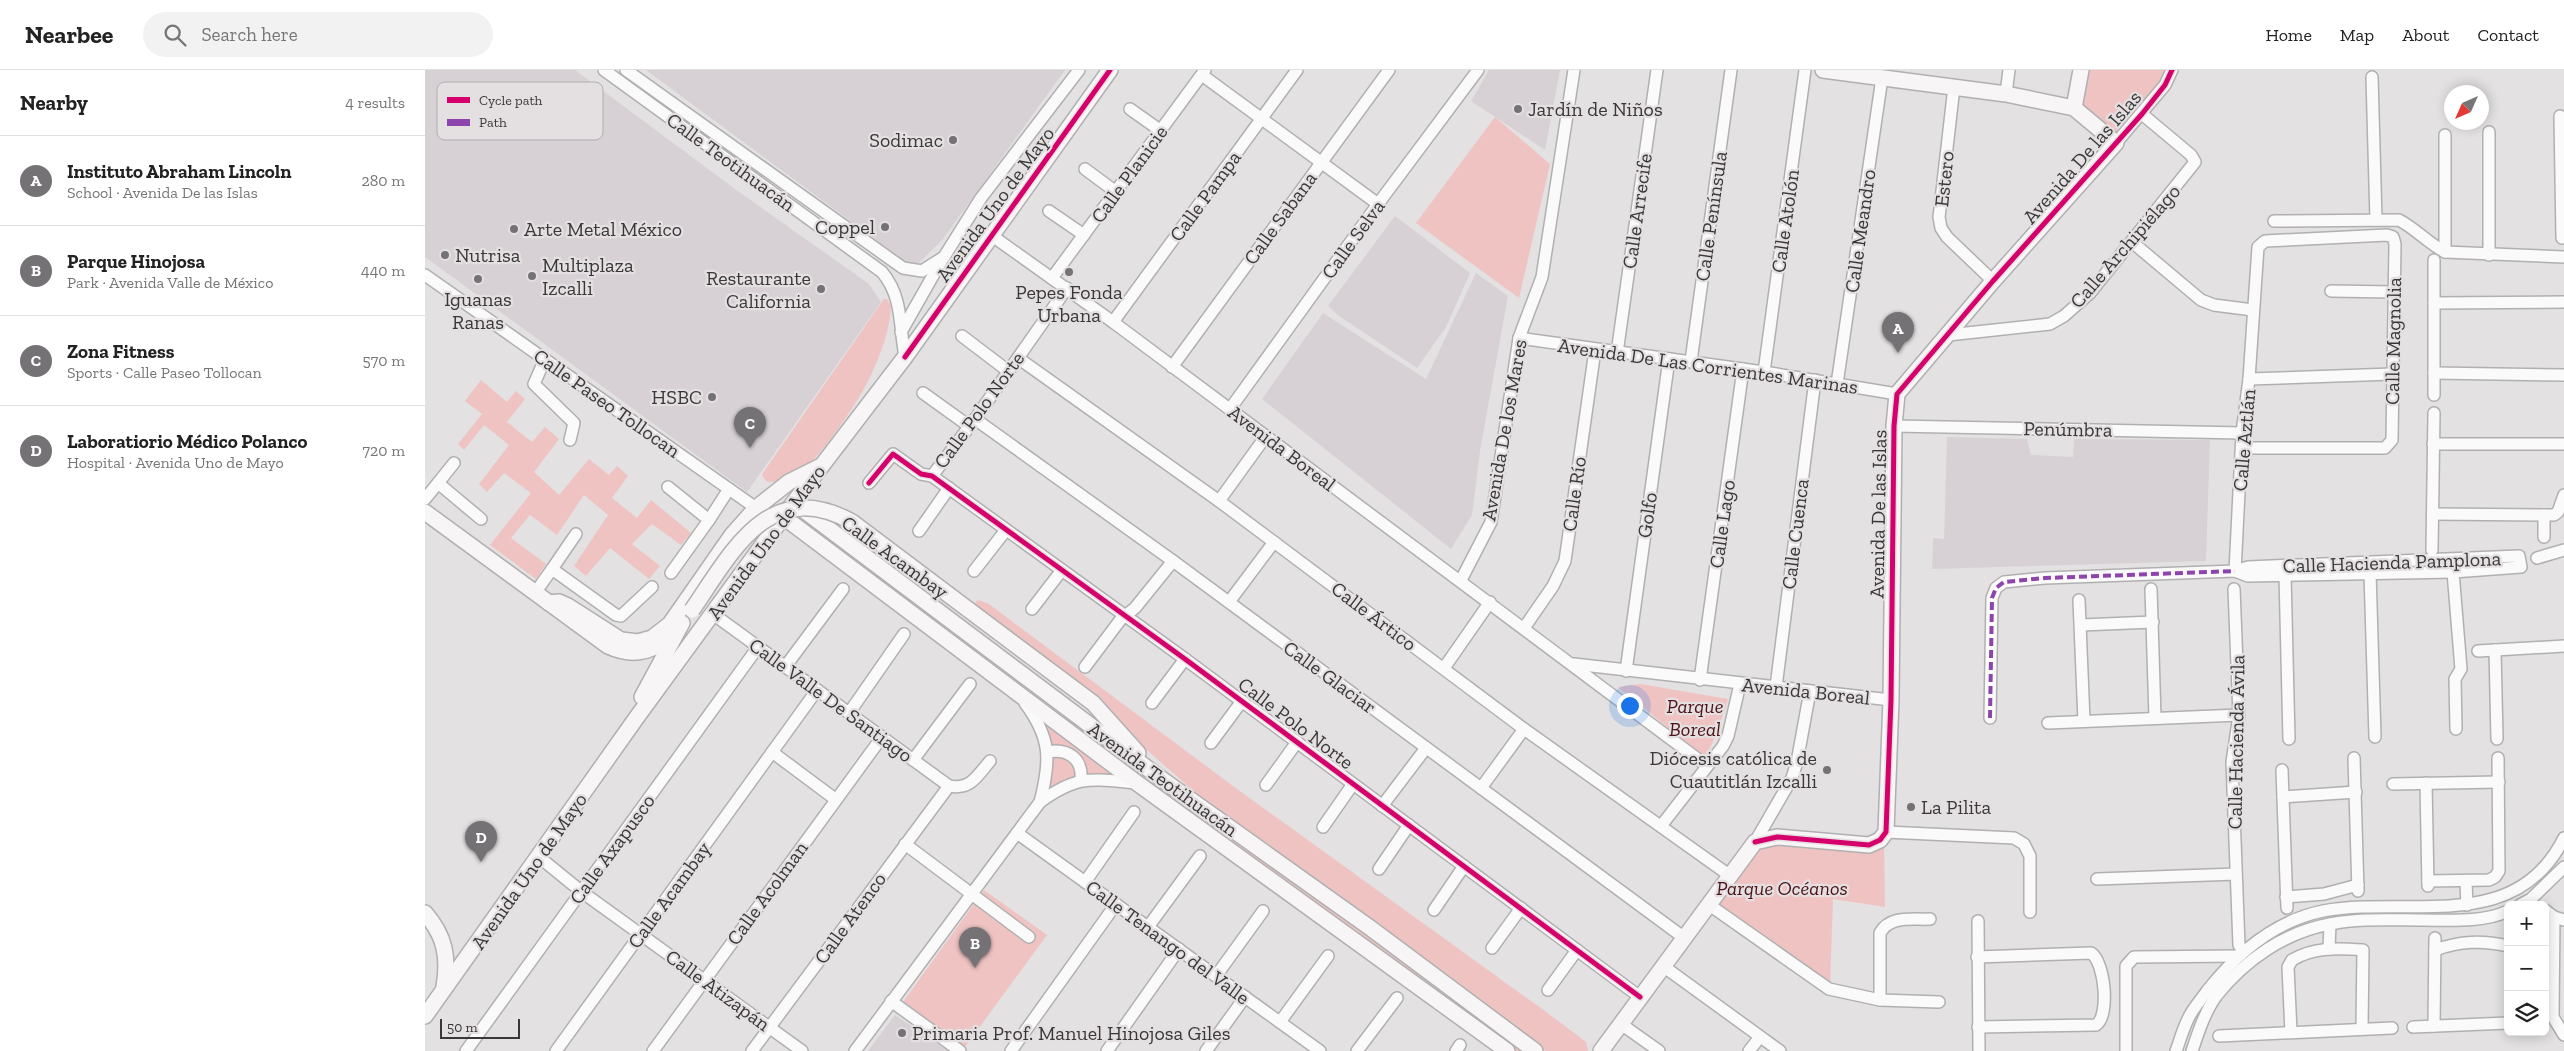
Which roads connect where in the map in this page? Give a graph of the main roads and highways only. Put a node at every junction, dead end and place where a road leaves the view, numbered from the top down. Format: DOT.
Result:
graph roads {
  1 [pos="1110,70"];
  2 [pos="1823,70"];
  3 [pos="2081,70"];
  4 [pos="2074,108"];
  5 [pos="821,466"];
  6 [pos="794,502"];
  7 [pos="425,512"];
  8 [pos="785,518"];
  9 [pos="874,564"];
  10 [pos="864,577"];
  11 [pos="549,603"];
  12 [pos="682,623"];
  13 [pos="627,731"];
  14 [pos="1163,780"];
  15 [pos="425,913"];
  16 [pos="443,993"];
  17 [pos="425,1016"];
  18 [pos="1504,1049"];
  19 [pos="1535,1051"];
  20 [pos="1601,1051"];
  1 -- 5 [label="main road, Avenida Uno de Mayo"];
  2 -- 4 [label="main road"];
  3 -- 4 [label="main road"];
  4 -- 20 [label="main road, Avenida De las Islas"];
  5 -- 6 [label="main road, Avenida Uno de Mayo"];
  5 -- 11 [label="main road, Calle Acambay"];
  6 -- 8 [label="main road, Avenida Uno de Mayo"];
  6 -- 9 [label="main road, Avenida Teotihuacán"];
  7 -- 11 [label="main road, Calle Acambay"];
  8 -- 10 [label="main road, Avenida Teotihuacán"];
  8 -- 13 [label="main road, Avenida Uno de Mayo"];
  9 -- 10 [label="main road"];
  9 -- 14 [label="main road, Avenida Teotihuacán"];
  10 -- 18 [label="main road, Avenida Teotihuacán"];
  11 -- 12 [label="main road, Calle Acambay"];
  12 -- 13 [label="main road"];
  12 -- 14 [label="main road, Calle Acambay, bridge"];
  13 -- 16 [label="main road, Avenida Uno de Mayo"];
  14 -- 19 [label="main road, Avenida Teotihuacán"];
  15 -- 16 [label="main road"];
  16 -- 17 [label="main road, Avenida Uno de Mayo"];
}
